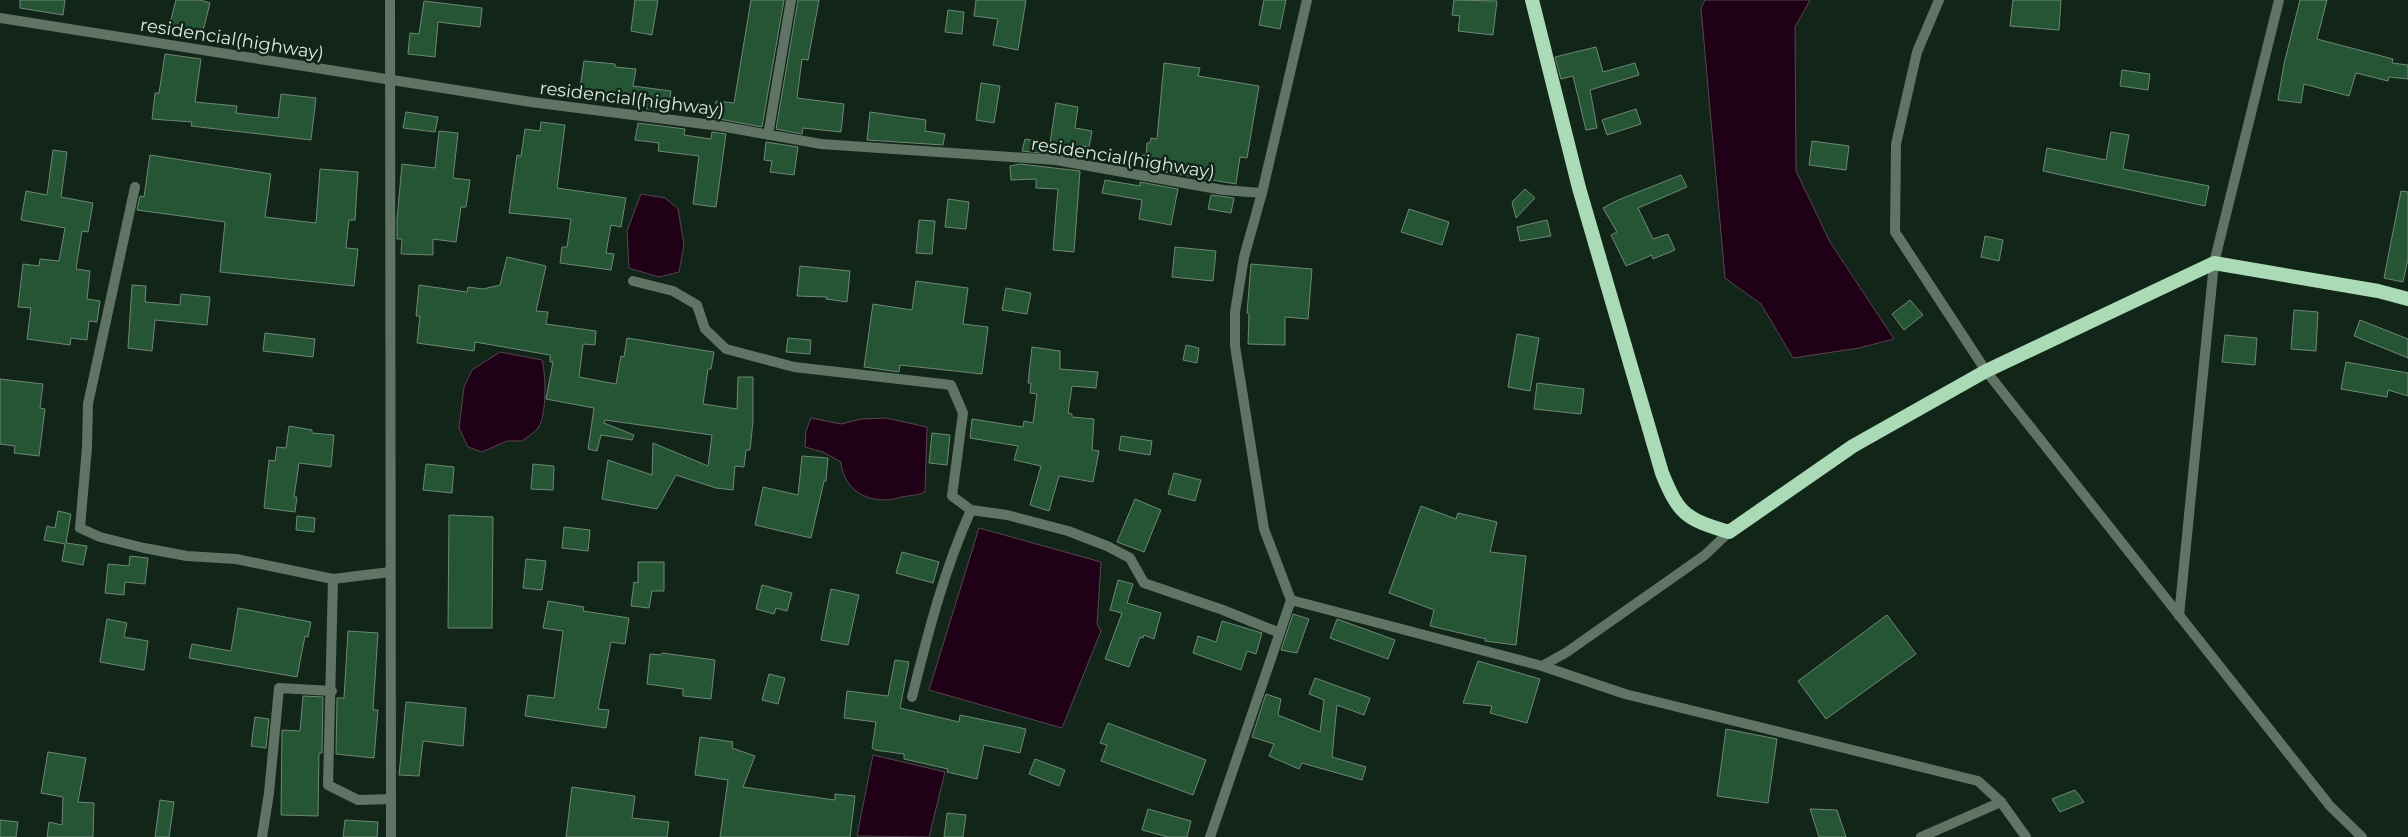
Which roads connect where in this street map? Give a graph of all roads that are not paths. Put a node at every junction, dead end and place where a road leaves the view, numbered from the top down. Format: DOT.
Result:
graph roads {
  1 [pos="390,0"];
  2 [pos="791,0"];
  3 [pos="1307,0"];
  4 [pos="1532,0"];
  5 [pos="1939,0"];
  6 [pos="2279,0"];
  7 [pos="0,18"];
  8 [pos="389,79"];
  9 [pos="768,135"];
  10 [pos="136,187"];
  11 [pos="1262,193"];
  12 [pos="2214,263"];
  13 [pos="633,282"];
  14 [pos="2408,299"];
  15 [pos="1986,371"];
  16 [pos="971,510"];
  17 [pos="1729,532"];
  18 [pos="390,572"];
  19 [pos="333,579"];
  20 [pos="1291,600"];
  21 [pos="2179,616"];
  22 [pos="1280,633"];
  23 [pos="1542,666"];
  24 [pos="332,691"];
  25 [pos="912,697"];
  26 [pos="391,799"];
  27 [pos="2001,802"];
  28 [pos="262,837"];
  29 [pos="391,837"];
  30 [pos="1210,837"];
  31 [pos="1921,837"];
  32 [pos="2026,837"];
  33 [pos="2362,837"];
  1 -- 8 [label="street"];
  2 -- 9 [label="street"];
  3 -- 11 [label="street"];
  4 -- 17 [label="highway"];
  5 -- 15 [label="street"];
  6 -- 12 [label="street"];
  7 -- 8 [label="street, residencial(highway)"];
  8 -- 9 [label="street, residencial(highway)"];
  8 -- 18 [label="street"];
  9 -- 11 [label="street, residencial(highway)"];
  10 -- 19 [label="street"];
  11 -- 20 [label="street"];
  12 -- 14 [label="highway"];
  12 -- 15 [label="highway"];
  12 -- 21 [label="street"];
  13 -- 16 [label="street"];
  15 -- 17 [label="highway"];
  15 -- 21 [label="street"];
  16 -- 22 [label="street"];
  16 -- 25 [label="street"];
  17 -- 23 [label="street"];
  18 -- 19 [label="street"];
  18 -- 26 [label="street"];
  19 -- 24 [label="street"];
  20 -- 22 [label="street"];
  20 -- 23 [label="street"];
  21 -- 33 [label="street"];
  22 -- 30 [label="street"];
  23 -- 27 [label="street"];
  24 -- 26 [label="street"];
  24 -- 28 [label="street"];
  26 -- 29 [label="street"];
  27 -- 31 [label="street"];
  27 -- 32 [label="street"];
}
